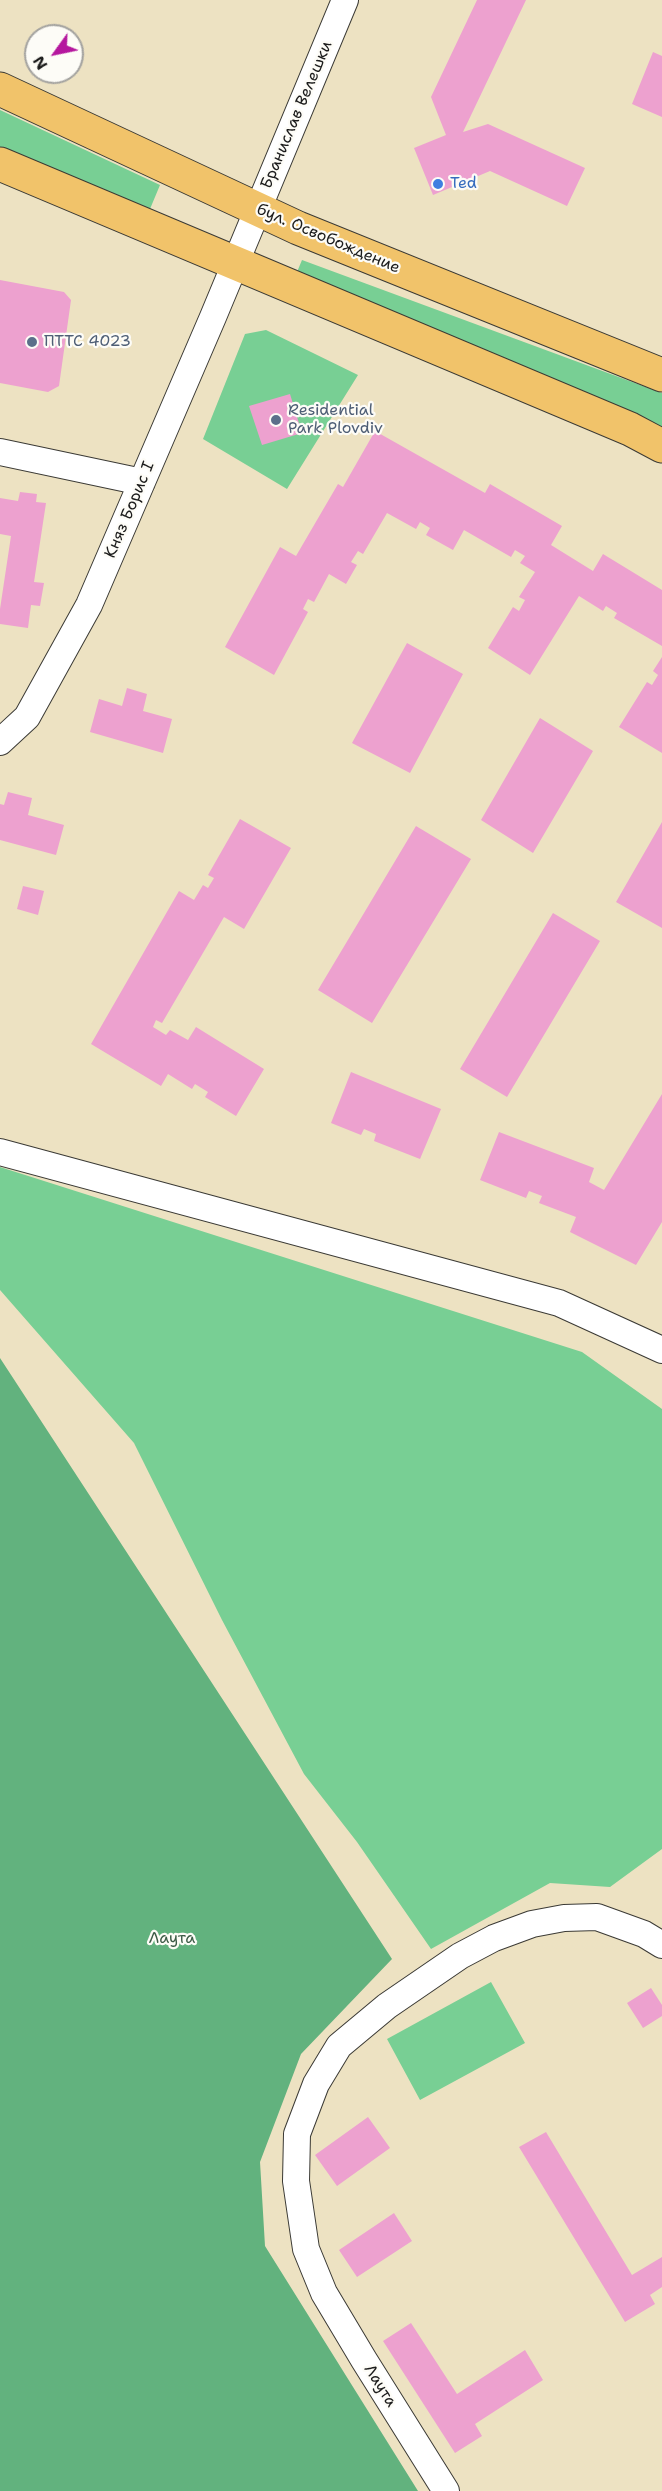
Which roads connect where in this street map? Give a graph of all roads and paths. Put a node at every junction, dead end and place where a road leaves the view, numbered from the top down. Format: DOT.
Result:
graph roads {
  1 [pos="345,0"];
  2 [pos="0,89"];
  3 [pos="0,164"];
  4 [pos="258,210"];
  5 [pos="236,263"];
  6 [pos="662,375"];
  7 [pos="662,446"];
  8 [pos="0,452"];
  9 [pos="142,482"];
  10 [pos="0,742"];
  11 [pos="0,1152"];
  12 [pos="662,1350"];
  13 [pos="662,1945"];
  14 [pos="446,2491"];
  1 -- 4 [label="street, Бранислав Велешки"];
  2 -- 4 [label="main road, бул. Освобождение"];
  3 -- 5 [label="main road"];
  4 -- 5 [label="street, Бранислав Велешки"];
  4 -- 6 [label="main road, бул. Освобождение"];
  5 -- 7 [label="main road"];
  5 -- 9 [label="street, Княз Борис I"];
  8 -- 9 [label="street"];
  9 -- 10 [label="street, Княз Борис I"];
  11 -- 12 [label="street"];
  13 -- 14 [label="street, Лаута"];
}
